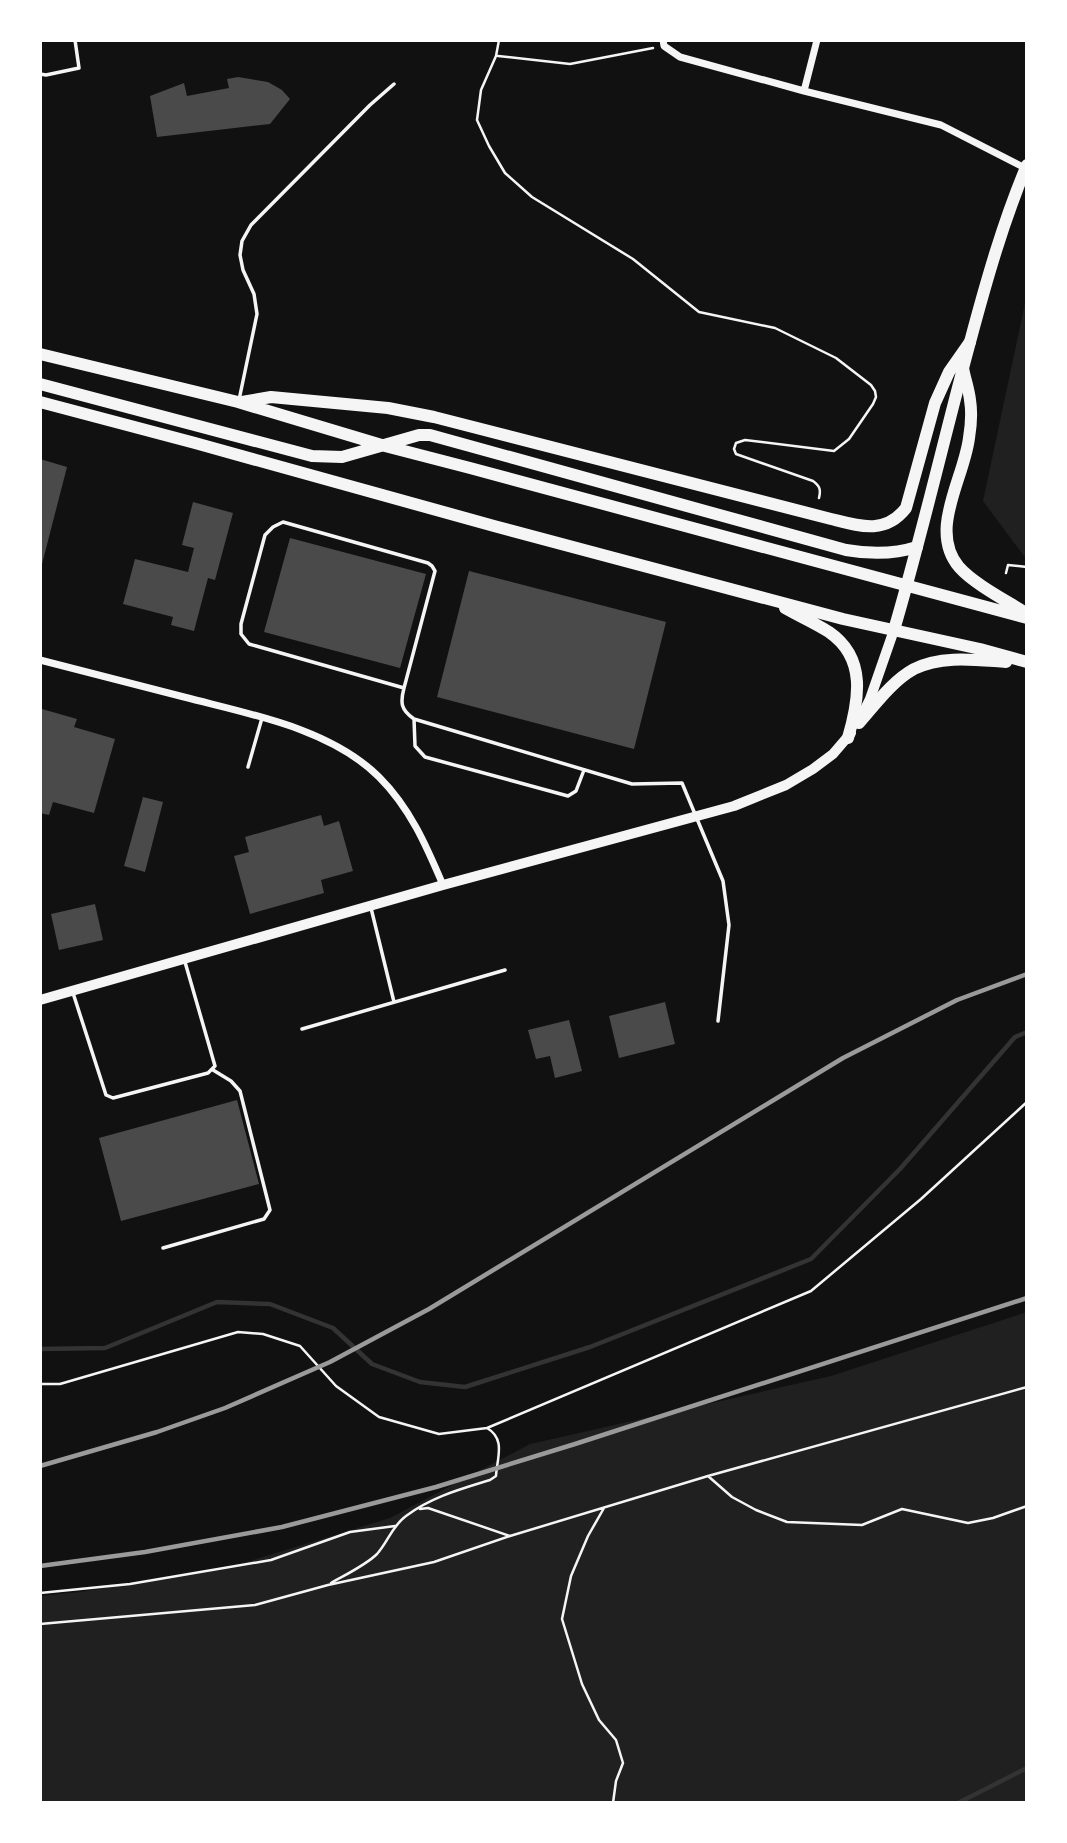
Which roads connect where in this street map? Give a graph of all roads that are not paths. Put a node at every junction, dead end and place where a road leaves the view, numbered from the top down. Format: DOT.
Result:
graph roads {
  1 [pos="75,40"];
  2 [pos="817,40"];
  3 [pos="663,43"];
  4 [pos="40,74"];
  5 [pos="394,84"];
  6 [pos="804,91"];
  7 [pos="1026,166"];
  8 [pos="970,342"];
  9 [pos="40,354"];
  10 [pos="963,368"];
  11 [pos="40,384"];
  12 [pos="40,402"];
  13 [pos="238,402"];
  14 [pos="385,446"];
  15 [pos="918,547"];
  16 [pos="907,585"];
  17 [pos="766,598"];
  18 [pos="1027,615"];
  19 [pos="894,630"];
  20 [pos="40,660"];
  21 [pos="1027,663"];
  22 [pos="404,688"];
  23 [pos="262,718"];
  24 [pos="414,719"];
  25 [pos="859,723"];
  26 [pos="848,738"];
  27 [pos="248,767"];
  28 [pos="584,769"];
  29 [pos="695,817"];
  30 [pos="443,885"];
  31 [pos="371,906"];
  32 [pos="184,958"];
  33 [pos="505,970"];
  34 [pos="73,991"];
  35 [pos="40,1000"];
  36 [pos="394,1003"];
  37 [pos="718,1021"];
  38 [pos="302,1029"];
  39 [pos="213,1070"];
  40 [pos="163,1248"];
  1 -- 4 [label="lane"];
  2 -- 6 [label="street"];
  3 -- 6 [label="street"];
  5 -- 13 [label="lane"];
  6 -- 7 [label="street"];
  7 -- 8 [label="main road"];
  8 -- 10 [label="main road"];
  8 -- 13 [label="main road"];
  9 -- 13 [label="main road"];
  10 -- 15 [label="main road"];
  10 -- 18 [label="main road"];
  11 -- 14 [label="main road"];
  12 -- 17 [label="main road"];
  13 -- 14 [label="main road"];
  14 -- 15 [label="main road"];
  14 -- 16 [label="main road"];
  15 -- 16 [label="main road"];
  16 -- 18 [label="main road"];
  16 -- 19 [label="main road"];
  17 -- 19 [label="main road"];
  17 -- 26 [label="main road"];
  19 -- 21 [label="main road"];
  19 -- 25 [label="street"];
  20 -- 23 [label="street"];
  21 -- 25 [label="main road"];
  22 -- 22 [label="lane"];
  22 -- 24 [label="lane"];
  23 -- 27 [label="lane"];
  23 -- 30 [label="street"];
  24 -- 28 [label="lane"];
  24 -- 28 [label="lane"];
  25 -- 26 [label="street"];
  26 -- 29 [label="street"];
  28 -- 29 [label="lane"];
  29 -- 30 [label="street"];
  29 -- 37 [label="lane"];
  30 -- 31 [label="street"];
  31 -- 32 [label="street"];
  31 -- 36 [label="lane"];
  32 -- 34 [label="street"];
  32 -- 39 [label="lane"];
  33 -- 36 [label="lane"];
  34 -- 35 [label="street"];
  34 -- 39 [label="lane"];
  36 -- 38 [label="lane"];
  39 -- 40 [label="lane"];
}
